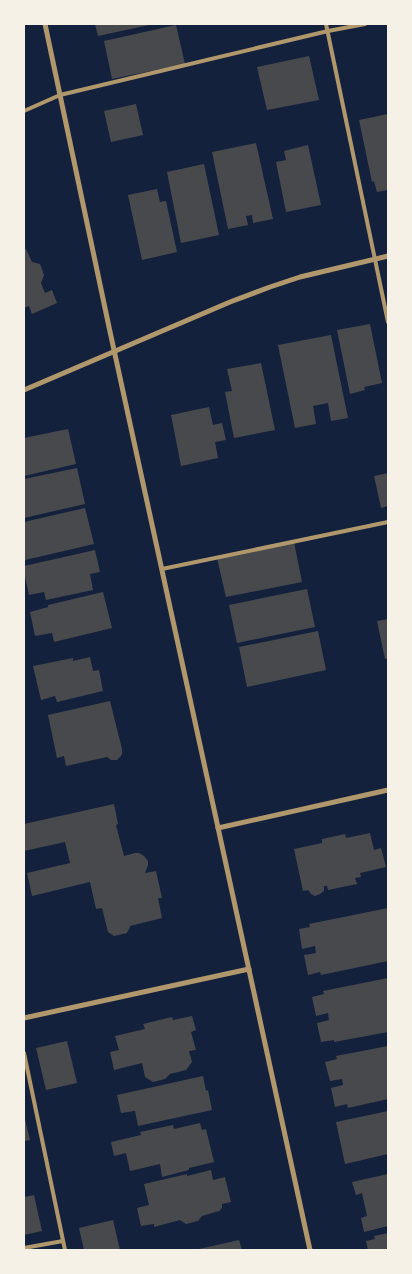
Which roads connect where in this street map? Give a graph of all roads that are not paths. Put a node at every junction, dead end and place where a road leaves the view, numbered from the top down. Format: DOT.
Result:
graph roads {
  1 [pos="45,24"];
  2 [pos="326,24"];
  3 [pos="365,24"];
  4 [pos="328,31"];
  5 [pos="60,95"];
  6 [pos="24,111"];
  7 [pos="388,256"];
  8 [pos="375,259"];
  9 [pos="388,322"];
  10 [pos="114,351"];
  11 [pos="24,390"];
  12 [pos="388,522"];
  13 [pos="162,569"];
  14 [pos="388,790"];
  15 [pos="218,828"];
  16 [pos="249,969"];
  17 [pos="24,1018"];
  18 [pos="24,1053"];
  19 [pos="63,1241"];
  20 [pos="24,1248"];
  21 [pos="65,1250"];
  22 [pos="310,1250"];
  1 -- 5 [label="street"];
  2 -- 4 [label="lane"];
  3 -- 4 [label="lane"];
  4 -- 5 [label="lane"];
  4 -- 8 [label="lane"];
  5 -- 6 [label="lane"];
  5 -- 10 [label="street"];
  7 -- 8 [label="street"];
  8 -- 9 [label="lane"];
  8 -- 10 [label="street"];
  10 -- 11 [label="street"];
  10 -- 13 [label="street"];
  12 -- 13 [label="lane"];
  13 -- 15 [label="street"];
  14 -- 15 [label="street"];
  15 -- 16 [label="street"];
  16 -- 17 [label="street"];
  16 -- 22 [label="street"];
  18 -- 19 [label="lane"];
  19 -- 20 [label="lane"];
  19 -- 21 [label="lane"];
}
